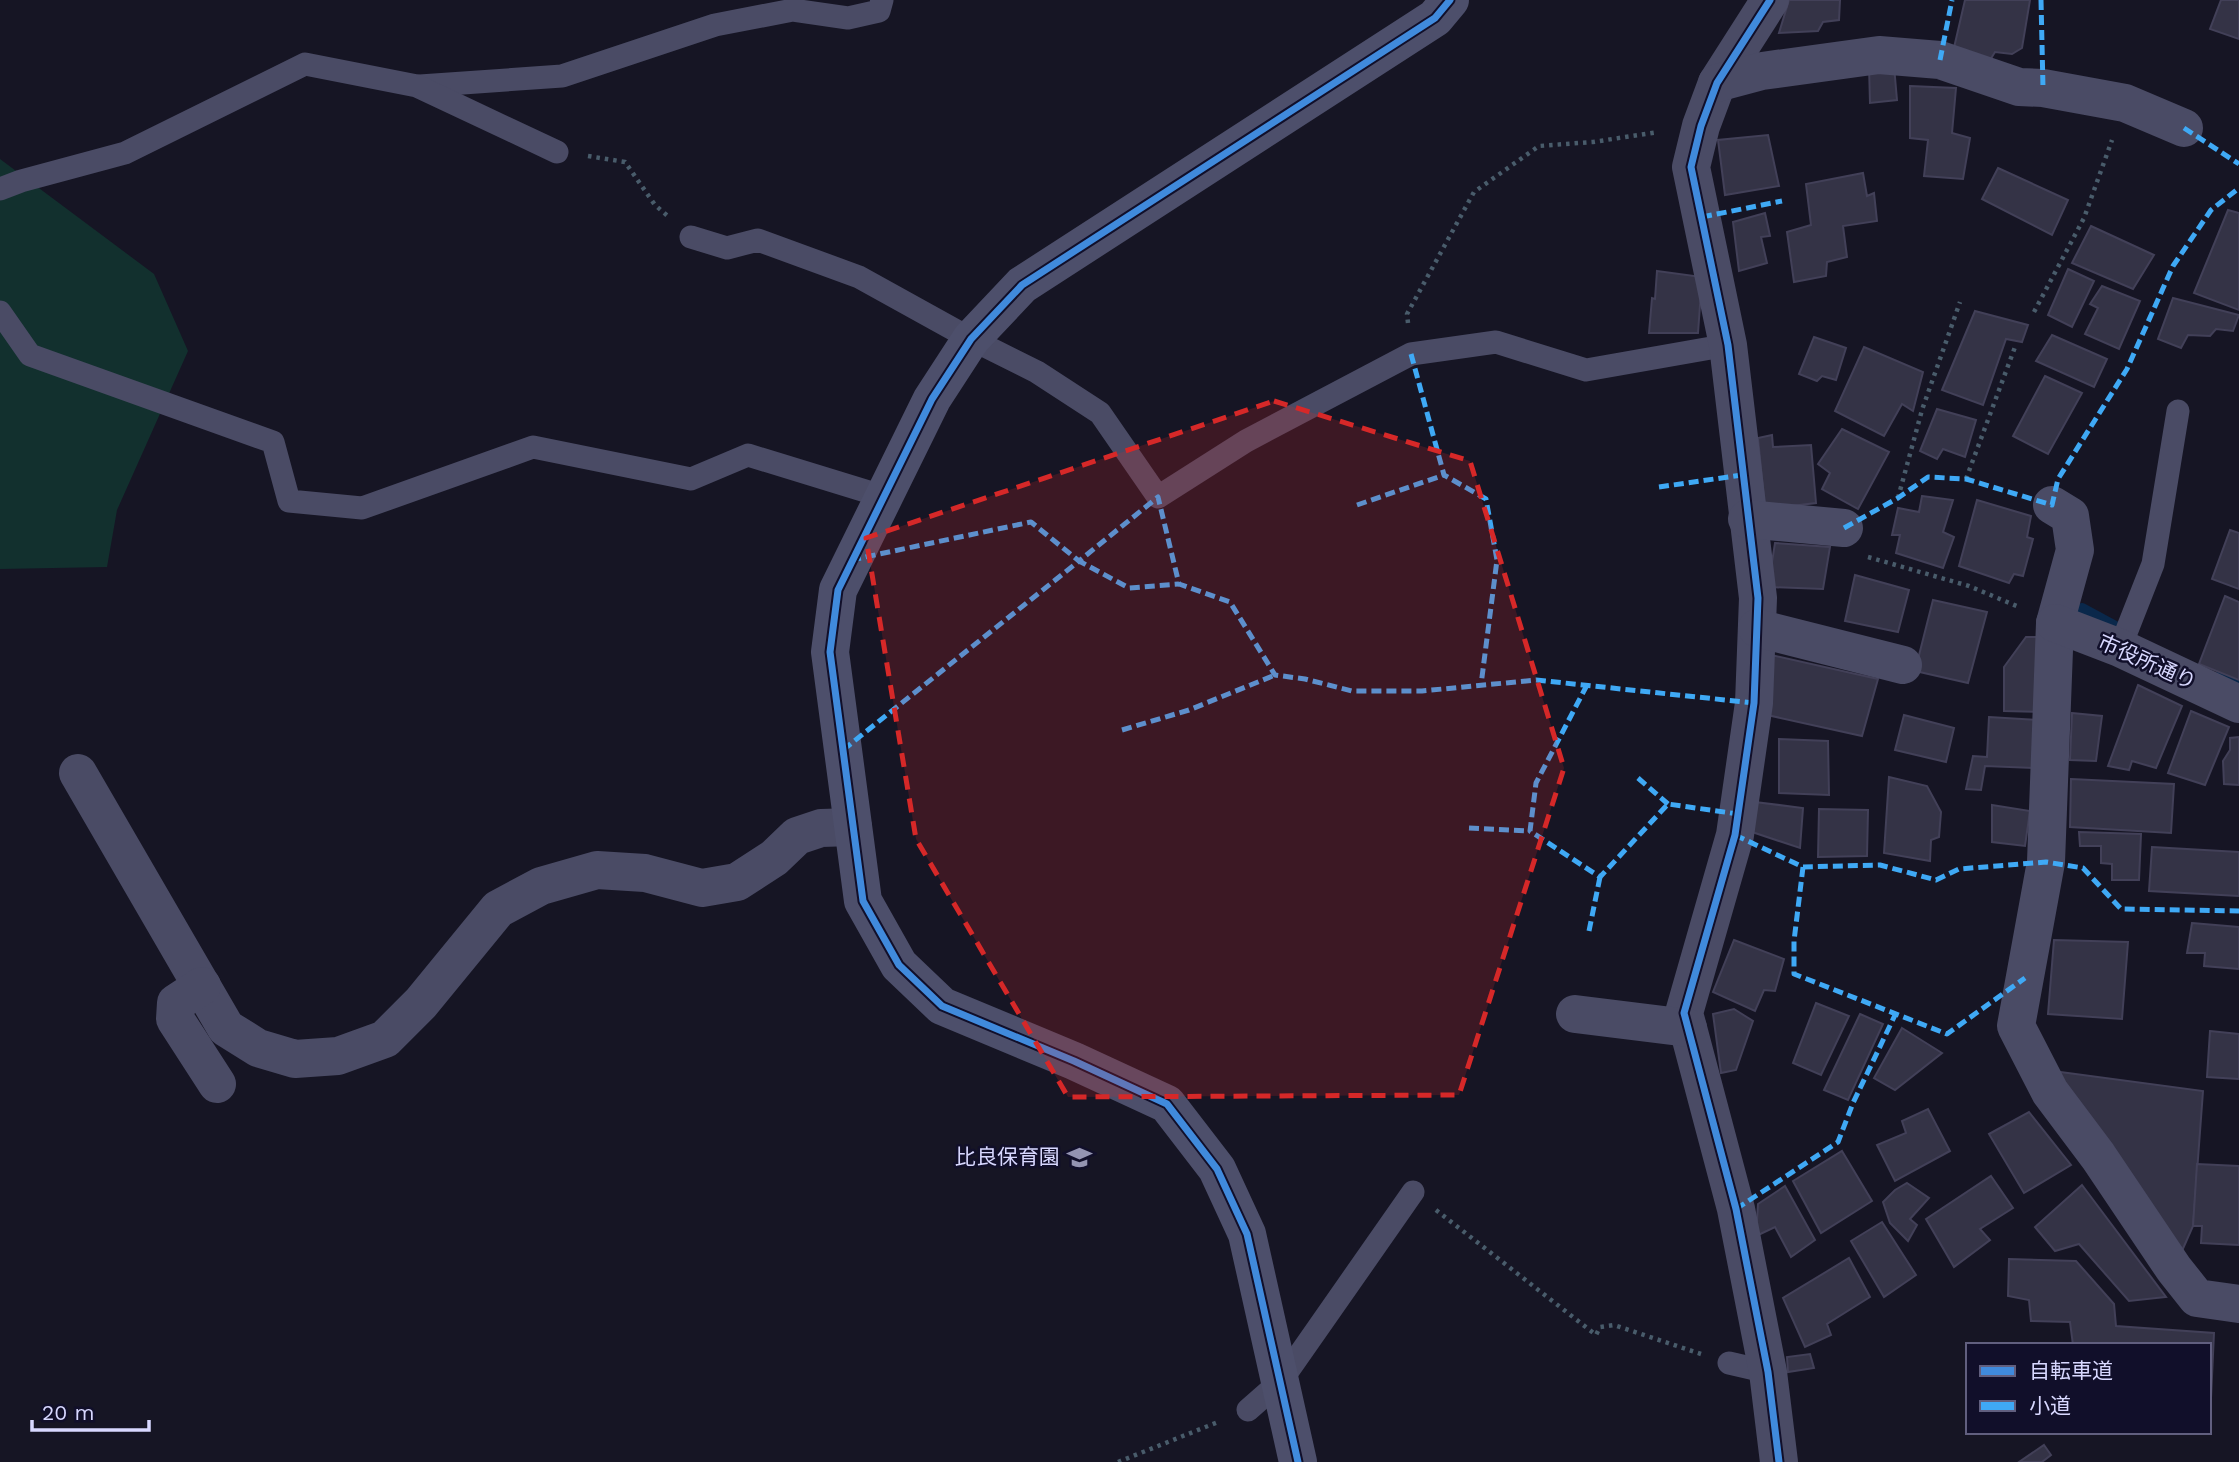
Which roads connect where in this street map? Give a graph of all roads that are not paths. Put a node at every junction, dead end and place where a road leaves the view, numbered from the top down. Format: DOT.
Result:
graph roads {
  1 [pos="882,0"];
  2 [pos="1450,0"];
  3 [pos="1770,0"];
  4 [pos="1717,83"];
  5 [pos="416,86"];
  6 [pos="2184,128"];
  7 [pos="557,152"];
  8 [pos="0,189"];
  9 [pos="691,237"];
  10 [pos="0,312"];
  11 [pos="971,339"];
  12 [pos="1728,345"];
  13 [pos="2178,411"];
  14 [pos="885,497"];
  15 [pos="2052,505"];
  16 [pos="1747,519"];
  17 [pos="1843,528"];
  18 [pos="2055,623"];
  19 [pos="1757,628"];
  20 [pos="2120,648"];
  21 [pos="1903,665"];
  22 [pos="2239,704"];
  23 [pos="78,774"];
  24 [pos="853,827"];
  25 [pos="202,986"];
  26 [pos="1575,1014"];
  27 [pos="1688,1028"];
  28 [pos="217,1084"];
  29 [pos="1413,1192"];
  30 [pos="2239,1304"];
  31 [pos="1729,1363"];
  32 [pos="1768,1372"];
  33 [pos="1281,1381"];
  34 [pos="1248,1410"];
  35 [pos="1298,1462"];
  36 [pos="1779,1462"];
  1 -- 5 [label="lane"];
  2 -- 11 [label="street"];
  3 -- 4 [label="street"];
  4 -- 6 [label="street"];
  4 -- 12 [label="street"];
  5 -- 7 [label="lane"];
  5 -- 8 [label="lane"];
  9 -- 11 [label="lane"];
  10 -- 14 [label="lane"];
  11 -- 12 [label="lane"];
  11 -- 14 [label="street"];
  12 -- 16 [label="street"];
  13 -- 20 [label="lane"];
  14 -- 24 [label="street"];
  15 -- 18 [label="street"];
  16 -- 17 [label="street"];
  16 -- 19 [label="street"];
  18 -- 20 [label="street, 市役所通り"];
  18 -- 30 [label="street"];
  19 -- 21 [label="street"];
  19 -- 27 [label="street"];
  20 -- 22 [label="street, 市役所通り"];
  23 -- 25 [label="street"];
  24 -- 25 [label="street"];
  24 -- 33 [label="street"];
  25 -- 28 [label="street"];
  26 -- 27 [label="street"];
  27 -- 32 [label="street"];
  29 -- 33 [label="lane"];
  31 -- 32 [label="lane"];
  32 -- 36 [label="street"];
  33 -- 34 [label="lane"];
  33 -- 35 [label="street"];
}
